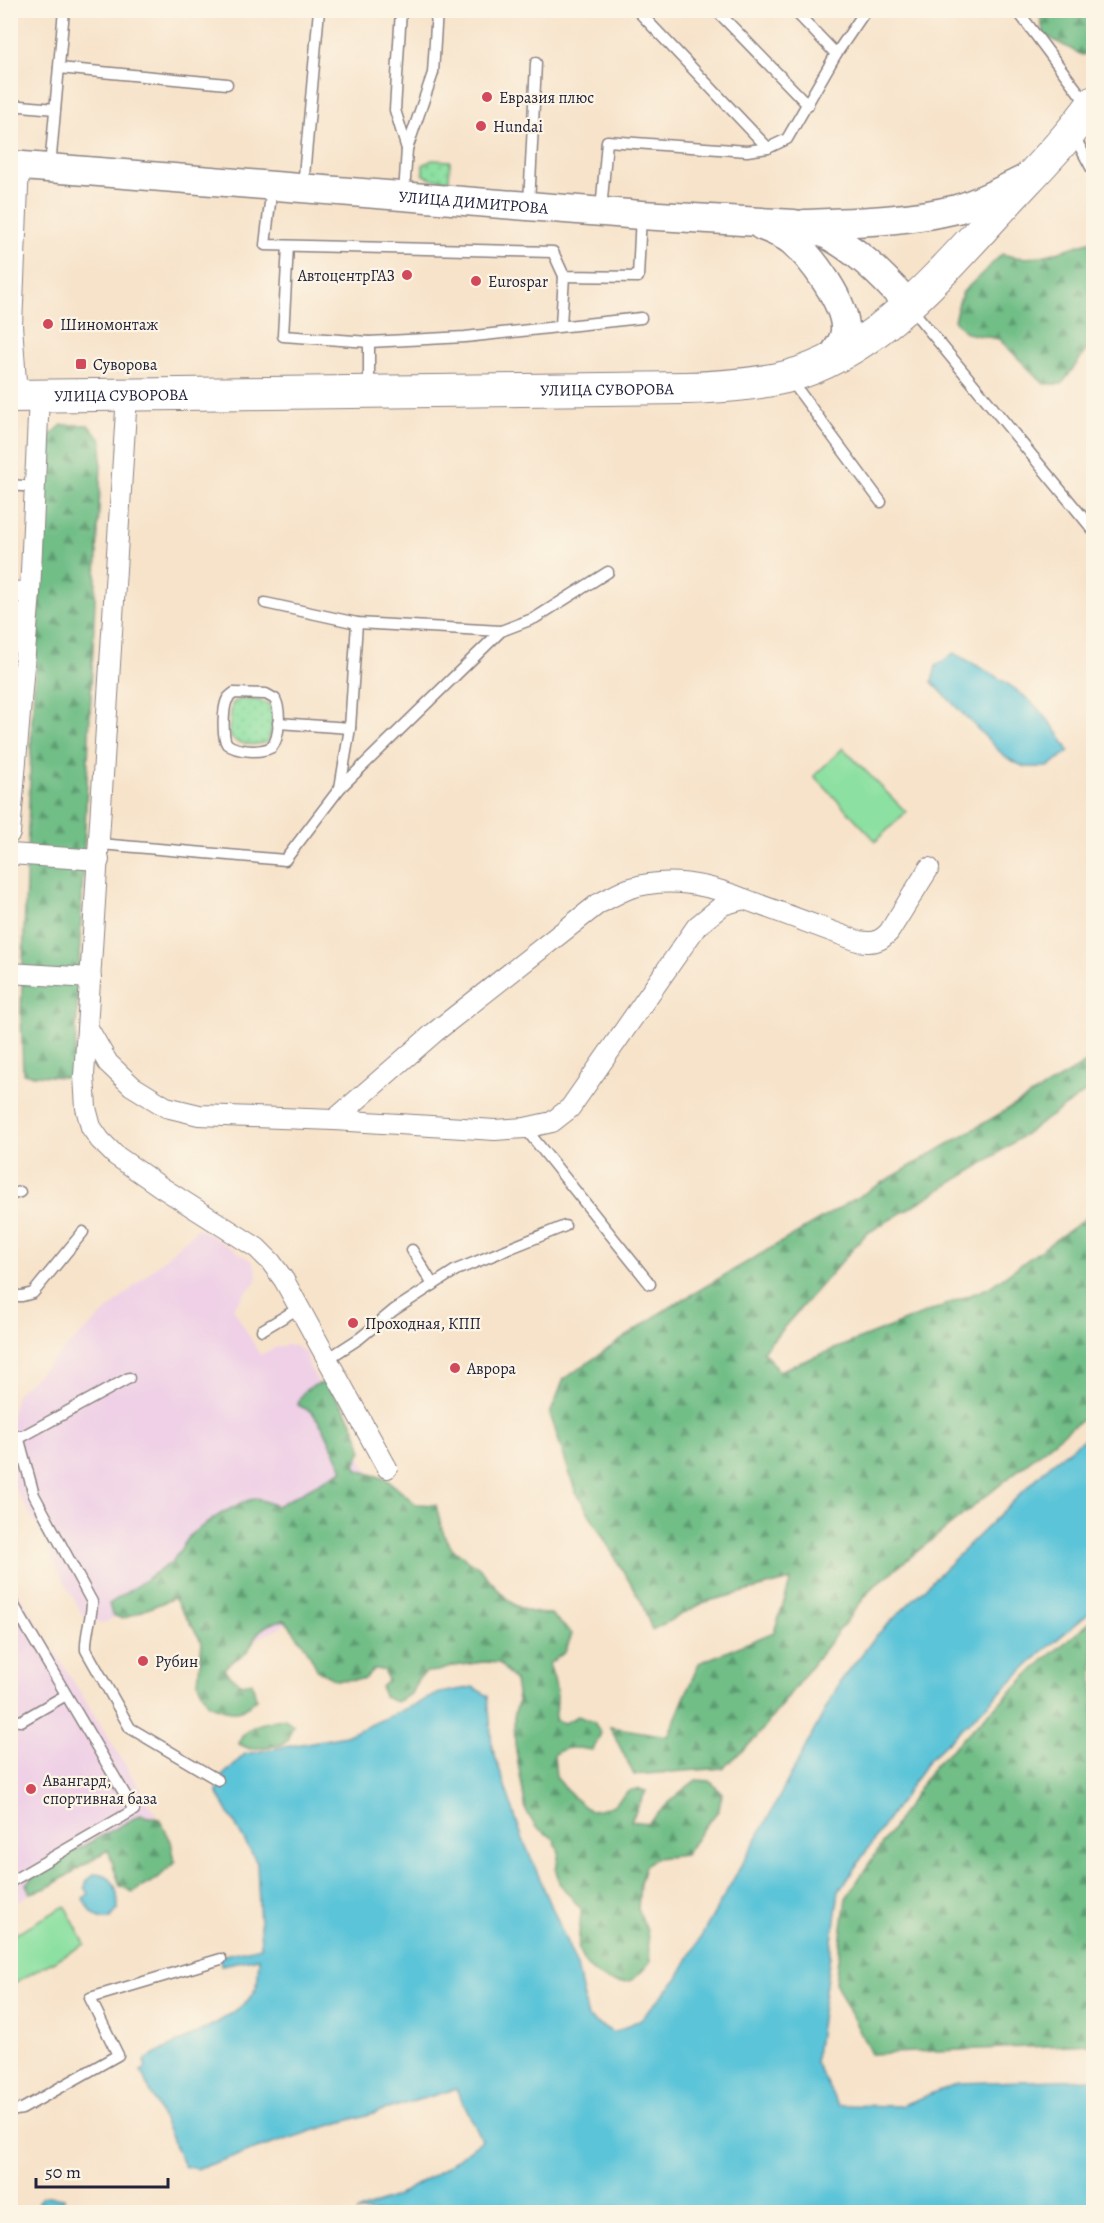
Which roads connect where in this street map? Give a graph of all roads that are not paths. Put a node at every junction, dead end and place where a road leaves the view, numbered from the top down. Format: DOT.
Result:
graph roads {
  1 [pos="64,10"];
  2 [pos="319,10"];
  3 [pos="401,10"];
  4 [pos="437,10"];
  5 [pos="637,10"];
  6 [pos="716,10"];
  7 [pos="794,10"];
  8 [pos="866,10"];
  9 [pos="1017,10"];
  10 [pos="836,54"];
  11 [pos="536,63"];
  12 [pos="59,68"];
  13 [pos="227,84"];
  14 [pos="10,105"];
  15 [pos="808,105"];
  16 [pos="55,109"];
  17 [pos="1085,113"];
  18 [pos="768,148"];
  19 [pos="407,149"];
  20 [pos="15,165"];
  21 [pos="50,168"];
  22 [pos="1094,173"];
  23 [pos="1029,177"];
  24 [pos="272,185"];
  25 [pos="303,188"];
  26 [pos="404,196"];
  27 [pos="529,206"];
  28 [pos="601,211"];
  29 [pos="641,215"];
  30 [pos="752,221"];
  31 [pos="794,224"];
  32 [pos="14,230"];
  33 [pos="288,246"];
  34 [pos="564,276"];
  35 [pos="908,304"];
  36 [pos="641,318"];
  37 [pos="561,326"];
  38 [pos="369,342"];
  39 [pos="830,360"];
  40 [pos="788,376"];
  41 [pos="369,391"];
  42 [pos="127,395"];
  43 [pos="22,396"];
  44 [pos="10,485"];
  45 [pos="35,487"];
  46 [pos="881,502"];
  47 [pos="1094,531"];
  48 [pos="608,572"];
  49 [pos="20,592"];
  50 [pos="265,603"];
  51 [pos="357,623"];
  52 [pos="501,631"];
  53 [pos="278,723"];
  54 [pos="350,728"];
  55 [pos="340,788"];
  56 [pos="11,809"];
  57 [pos="10,833"];
  58 [pos="99,852"];
  59 [pos="10,854"];
  60 [pos="929,868"];
  61 [pos="744,899"];
  62 [pos="10,973"];
  63 [pos="91,978"];
  64 [pos="88,1028"];
  65 [pos="334,1120"];
  66 [pos="525,1128"];
  67 [pos="565,1226"];
  68 [pos="83,1232"];
  69 [pos="412,1250"];
  70 [pos="650,1284"];
  71 [pos="433,1285"];
  72 [pos="10,1296"];
  73 [pos="299,1308"];
  74 [pos="262,1330"];
  75 [pos="326,1360"];
  76 [pos="129,1378"];
  77 [pos="14,1436"];
  78 [pos="387,1468"];
  79 [pos="10,1599"];
  80 [pos="66,1695"];
  81 [pos="10,1720"];
  82 [pos="218,1780"];
  83 [pos="10,1882"];
  84 [pos="221,1959"];
  85 [pos="10,2111"];
  1 -- 12 [label="lane"];
  2 -- 25 [label="lane"];
  3 -- 19 [label="lane"];
  4 -- 19 [label="lane"];
  5 -- 18 [label="lane"];
  6 -- 15 [label="lane"];
  7 -- 10 [label="lane"];
  8 -- 10 [label="lane"];
  9 -- 17 [label="lane"];
  10 -- 15 [label="lane"];
  11 -- 27 [label="lane"];
  12 -- 13 [label="lane"];
  12 -- 16 [label="lane"];
  14 -- 16 [label="lane"];
  15 -- 18 [label="lane"];
  16 -- 21 [label="lane"];
  17 -- 22 [label="lane"];
  17 -- 23 [label="main road, УЛИЦА СУВОРОВА"];
  18 -- 28 [label="lane"];
  19 -- 26 [label="lane"];
  20 -- 21 [label="main road, УЛИЦА ДИМИТРОВА"];
  20 -- 32 [label="street"];
  21 -- 24 [label="main road, УЛИЦА ДИМИТРОВА"];
  23 -- 31 [label="main road"];
  23 -- 35 [label="main road, УЛИЦА СУВОРОВА"];
  24 -- 25 [label="main road, УЛИЦА ДИМИТРОВА"];
  24 -- 33 [label="lane"];
  25 -- 26 [label="main road, УЛИЦА ДИМИТРОВА"];
  26 -- 27 [label="main road, УЛИЦА ДИМИТРОВА"];
  27 -- 28 [label="main road, УЛИЦА ДИМИТРОВА"];
  28 -- 29 [label="main road, УЛИЦА ДИМИТРОВА"];
  29 -- 30 [label="main road, УЛИЦА ДИМИТРОВА"];
  29 -- 34 [label="lane"];
  30 -- 31 [label="main road, УЛИЦА ДИМИТРОВА"];
  30 -- 39 [label="main road"];
  31 -- 35 [label="main road, УЛИЦА ДИМИТРОВА"];
  32 -- 43 [label="street"];
  33 -- 34 [label="lane"];
  33 -- 38 [label="lane"];
  34 -- 37 [label="lane"];
  35 -- 39 [label="main road, УЛИЦА СУВОРОВА"];
  35 -- 47 [label="lane"];
  36 -- 37 [label="lane"];
  37 -- 38 [label="lane"];
  38 -- 41 [label="lane"];
  39 -- 40 [label="main road, УЛИЦА СУВОРОВА"];
  40 -- 41 [label="main road, УЛИЦА СУВОРОВА"];
  40 -- 46 [label="lane"];
  41 -- 42 [label="main road, УЛИЦА СУВОРОВА"];
  42 -- 43 [label="main road, УЛИЦА СУВОРОВА"];
  42 -- 58 [label="street"];
  43 -- 45 [label="street"];
  44 -- 45 [label="lane"];
  45 -- 49 [label="street"];
  48 -- 52 [label="lane"];
  49 -- 56 [label="street"];
  50 -- 51 [label="lane"];
  51 -- 52 [label="lane"];
  51 -- 54 [label="lane"];
  52 -- 55 [label="lane"];
  53 -- 53 [label="lane"];
  53 -- 54 [label="lane"];
  54 -- 55 [label="lane"];
  55 -- 58 [label="lane"];
  56 -- 57 [label="street"];
  58 -- 59 [label="street"];
  58 -- 63 [label="street"];
  60 -- 61 [label="street"];
  61 -- 65 [label="street"];
  61 -- 66 [label="street"];
  62 -- 63 [label="street"];
  63 -- 64 [label="street"];
  64 -- 65 [label="street"];
  64 -- 73 [label="street"];
  65 -- 66 [label="street"];
  66 -- 70 [label="lane"];
  67 -- 71 [label="lane"];
  68 -- 72 [label="lane"];
  69 -- 71 [label="lane"];
  71 -- 75 [label="lane"];
  73 -- 74 [label="lane"];
  73 -- 75 [label="street"];
  75 -- 78 [label="street"];
  76 -- 77 [label="lane"];
  77 -- 82 [label="lane"];
  79 -- 80 [label="lane"];
  80 -- 81 [label="lane"];
  80 -- 83 [label="lane"];
  84 -- 85 [label="lane"];
}
